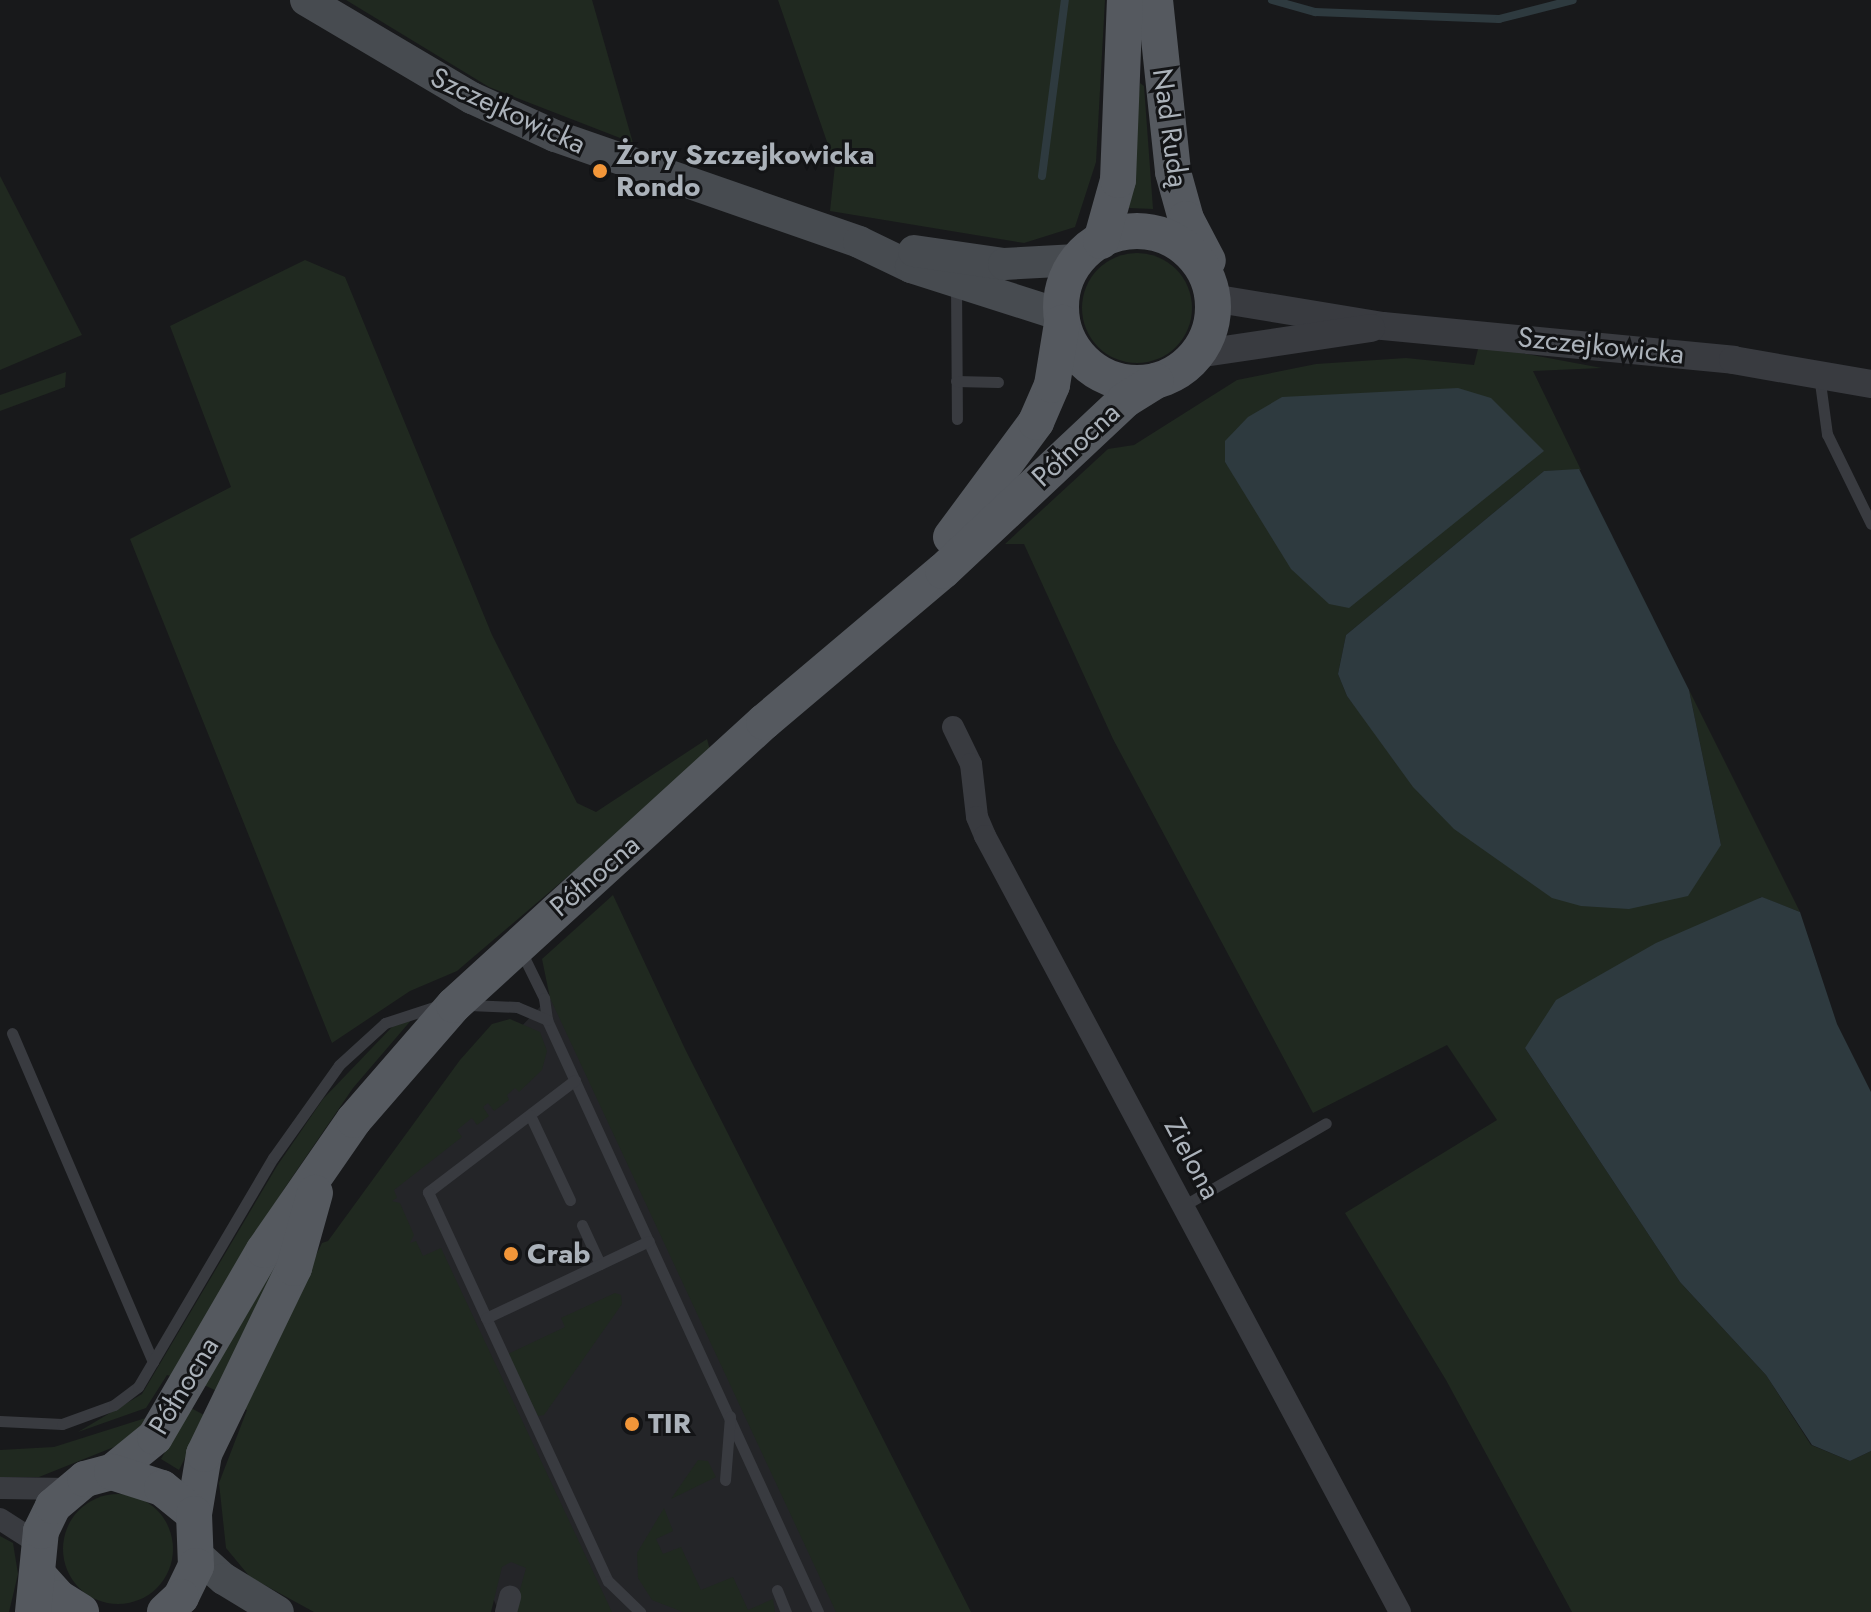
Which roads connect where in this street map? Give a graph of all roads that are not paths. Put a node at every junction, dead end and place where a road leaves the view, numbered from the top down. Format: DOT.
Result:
graph roads {
  1 [pos="306,0"];
  2 [pos="1125,0"];
  3 [pos="1155,0"];
  4 [pos="859,242"];
  5 [pos="1089,250"];
  6 [pos="956,282"];
  7 [pos="1212,298"];
  8 [pos="1062,319"];
  9 [pos="1383,326"];
  10 [pos="1197,354"];
  11 [pos="1819,373"];
  12 [pos="956,381"];
  13 [pos="1155,381"];
  14 [pos="998,382"];
  15 [pos="1871,384"];
  16 [pos="957,419"];
  17 [pos="1871,524"];
  18 [pos="893,608"];
  19 [pos="953,727"];
  20 [pos="518,944"];
  21 [pos="454,1005"];
  22 [pos="547,1020"];
  23 [pos="12,1033"];
  24 [pos="575,1080"];
  25 [pos="530,1115"];
  26 [pos="1326,1123"];
  27 [pos="323,1167"];
  28 [pos="570,1200"];
  29 [pos="1183,1206"];
  30 [pos="582,1225"];
  31 [pos="649,1241"];
  32 [pos="600,1264"];
  33 [pos="486,1318"];
  34 [pos="153,1362"];
  35 [pos="730,1415"];
  36 [pos="0,1421"];
  37 [pos="112,1472"];
  38 [pos="725,1480"];
  39 [pos="0,1488"];
  40 [pos="69,1489"];
  41 [pos="194,1514"];
  42 [pos="0,1519"];
  43 [pos="197,1555"];
  44 [pos="39,1560"];
  45 [pos="777,1590"];
  46 [pos="33,1612"];
  47 [pos="81,1612"];
  48 [pos="165,1612"];
  49 [pos="278,1612"];
  50 [pos="640,1612"];
  51 [pos="786,1612"];
  52 [pos="818,1612"];
  53 [pos="1400,1612"];
  1 -- 4 [label="main road, Szczejkowicka"];
  2 -- 5 [label="main road, Nad Rudą"];
  3 -- 7 [label="main road, Nad Rudą"];
  4 -- 5 [label="main road, Szczejkowicka"];
  4 -- 6 [label="main road, Szczejkowicka"];
  5 -- 7 [label="main road"];
  5 -- 8 [label="main road"];
  6 -- 8 [label="main road, Szczejkowicka"];
  6 -- 12 [label="lane"];
  7 -- 9 [label="street, Szczejkowicka"];
  7 -- 10 [label="main road"];
  8 -- 13 [label="main road"];
  8 -- 18 [label="main road, Północna"];
  9 -- 10 [label="street, Szczejkowicka"];
  9 -- 11 [label="street, Szczejkowicka"];
  10 -- 13 [label="main road"];
  11 -- 15 [label="street, Szczejkowicka"];
  11 -- 17 [label="lane"];
  12 -- 14 [label="lane"];
  12 -- 16 [label="lane"];
  13 -- 18 [label="main road, Północna"];
  18 -- 20 [label="main road, Północna"];
  19 -- 29 [label="street, Zielona"];
  20 -- 21 [label="main road, Północna"];
  20 -- 22 [label="lane"];
  21 -- 22 [label="lane"];
  21 -- 27 [label="main road, Północna"];
  21 -- 34 [label="lane"];
  22 -- 24 [label="lane"];
  23 -- 34 [label="lane"];
  24 -- 25 [label="lane"];
  24 -- 31 [label="lane"];
  25 -- 28 [label="lane"];
  25 -- 33 [label="lane"];
  26 -- 29 [label="lane"];
  27 -- 37 [label="main road, Północna"];
  27 -- 41 [label="main road, Północna"];
  29 -- 53 [label="street, Zielona"];
  30 -- 32 [label="lane"];
  31 -- 32 [label="lane"];
  31 -- 35 [label="lane"];
  32 -- 33 [label="lane"];
  33 -- 50 [label="lane"];
  34 -- 36 [label="lane"];
  35 -- 38 [label="lane"];
  35 -- 52 [label="lane"];
  37 -- 40 [label="main road, Północna"];
  37 -- 41 [label="main road"];
  39 -- 40 [label="street"];
  40 -- 44 [label="main road"];
  41 -- 43 [label="main road, Północna"];
  42 -- 44 [label="street"];
  43 -- 48 [label="main road"];
  43 -- 49 [label="main road"];
  44 -- 46 [label="main road"];
  44 -- 47 [label="main road"];
  45 -- 51 [label="lane"];
}
